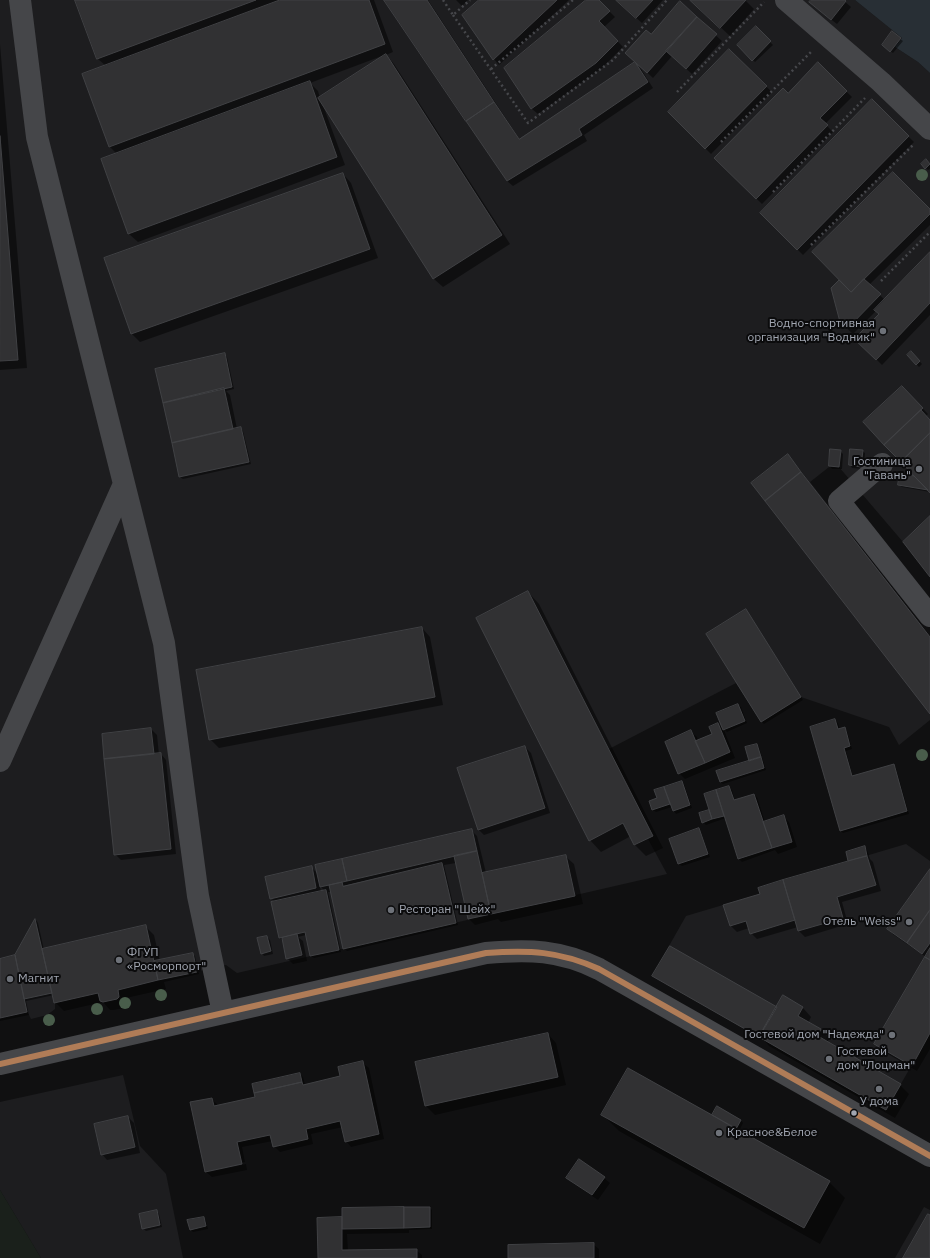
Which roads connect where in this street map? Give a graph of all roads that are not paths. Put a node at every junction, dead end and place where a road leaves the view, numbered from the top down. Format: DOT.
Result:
graph roads {
  1 [pos="20,0"];
  2 [pos="786,0"];
  3 [pos="930,129"];
  4 [pos="882,464"];
  5 [pos="124,484"];
  6 [pos="930,616"];
  7 [pos="0,761"];
  8 [pos="223,1013"];
  9 [pos="0,1064"];
  10 [pos="930,1156"];
  1 -- 5 [label="street"];
  2 -- 3 [label="street"];
  4 -- 6 [label="street"];
  5 -- 7 [label="street"];
  5 -- 8 [label="street"];
  8 -- 9 [label="street"];
  8 -- 10 [label="street"];
}
